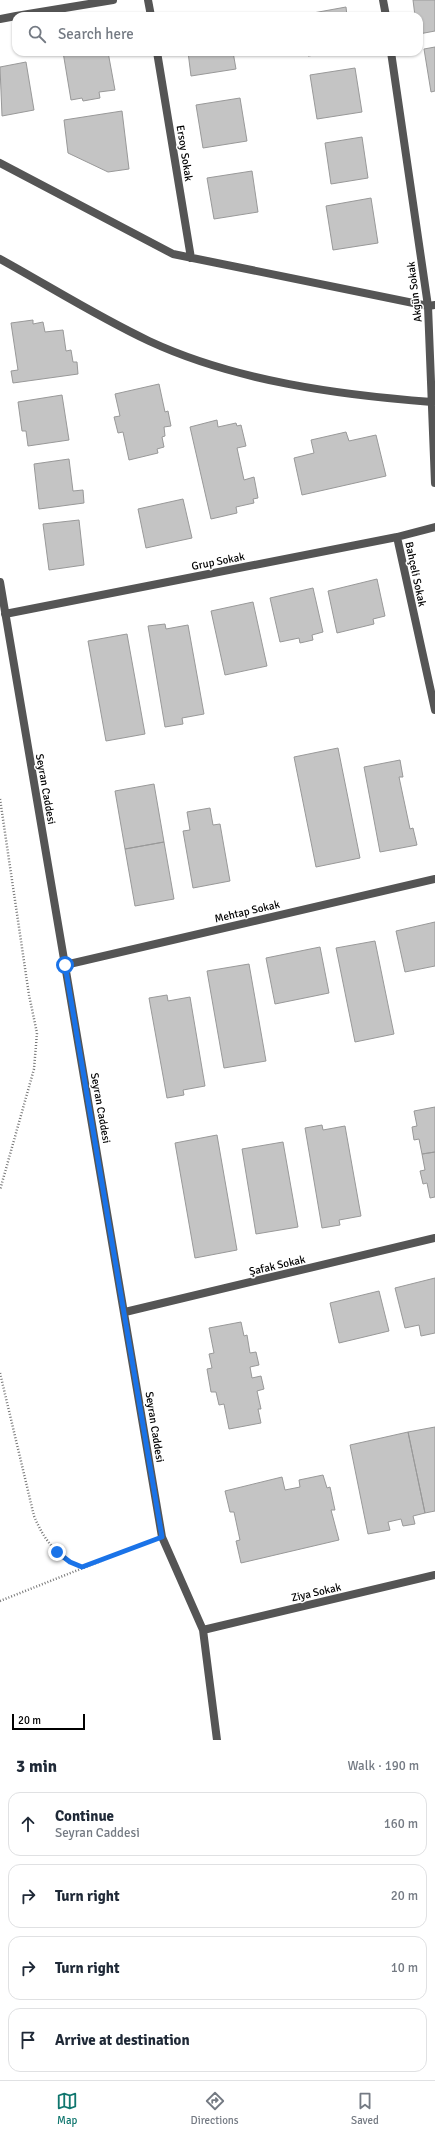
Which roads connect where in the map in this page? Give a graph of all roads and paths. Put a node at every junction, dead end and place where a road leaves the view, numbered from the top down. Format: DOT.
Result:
graph roads {
  1 [pos="113,0"];
  2 [pos="148,0"];
  3 [pos="383,0"];
  4 [pos="40,12"];
  5 [pos="150,12"];
  6 [pos="385,12"];
  7 [pos="12,17"];
  8 [pos="0,19"];
  9 [pos="158,56"];
  10 [pos="392,56"];
  11 [pos="0,163"];
  12 [pos="191,258"];
  13 [pos="0,259"];
  14 [pos="432,305"];
  15 [pos="432,402"];
  16 [pos="435,483"];
  17 [pos="435,527"];
  18 [pos="397,537"];
  19 [pos="0,582"];
  20 [pos="5,614"];
  21 [pos="435,710"];
  22 [pos="0,799"];
  23 [pos="435,879"];
  24 [pos="65,965"];
  25 [pos="0,1190"];
  26 [pos="435,1238"];
  27 [pos="125,1312"];
  28 [pos="0,1373"];
  29 [pos="162,1537"];
  30 [pos="82,1567"];
  31 [pos="435,1575"];
  32 [pos="0,1601"];
  33 [pos="203,1630"];
  34 [pos="217,1740"];
  1 -- 4 [label="street"];
  2 -- 5 [label="street"];
  3 -- 6 [label="street"];
  7 -- 8 [label="street"];
  9 -- 12 [label="street, Ersoy Sokak"];
  10 -- 14 [label="street, Akgün Sokak"];
  11 -- 12 [label="street"];
  12 -- 14 [label="street"];
  13 -- 15 [label="street"];
  14 -- 15 [label="street, Akgün Sokak"];
  15 -- 16 [label="street, Akgün Sokak"];
  17 -- 18 [label="street, Grup Sokak"];
  18 -- 20 [label="street, Grup Sokak"];
  18 -- 21 [label="street, Bahçeli Sokak"];
  19 -- 20 [label="street, Seyran Caddesi"];
  20 -- 24 [label="street, Seyran Caddesi"];
  22 -- 25 [label="path"];
  23 -- 24 [label="street, Mehtap Sokak"];
  24 -- 27 [label="street, Seyran Caddesi"];
  26 -- 27 [label="street, Şafak Sokak"];
  27 -- 29 [label="street, Seyran Caddesi"];
  28 -- 30 [label="path"];
  29 -- 30 [label="path"];
  29 -- 33 [label="street, Seyran Caddesi"];
  30 -- 32 [label="path"];
  31 -- 33 [label="street, Ziya Sokak"];
  33 -- 34 [label="street, Seyran Caddesi"];
}
